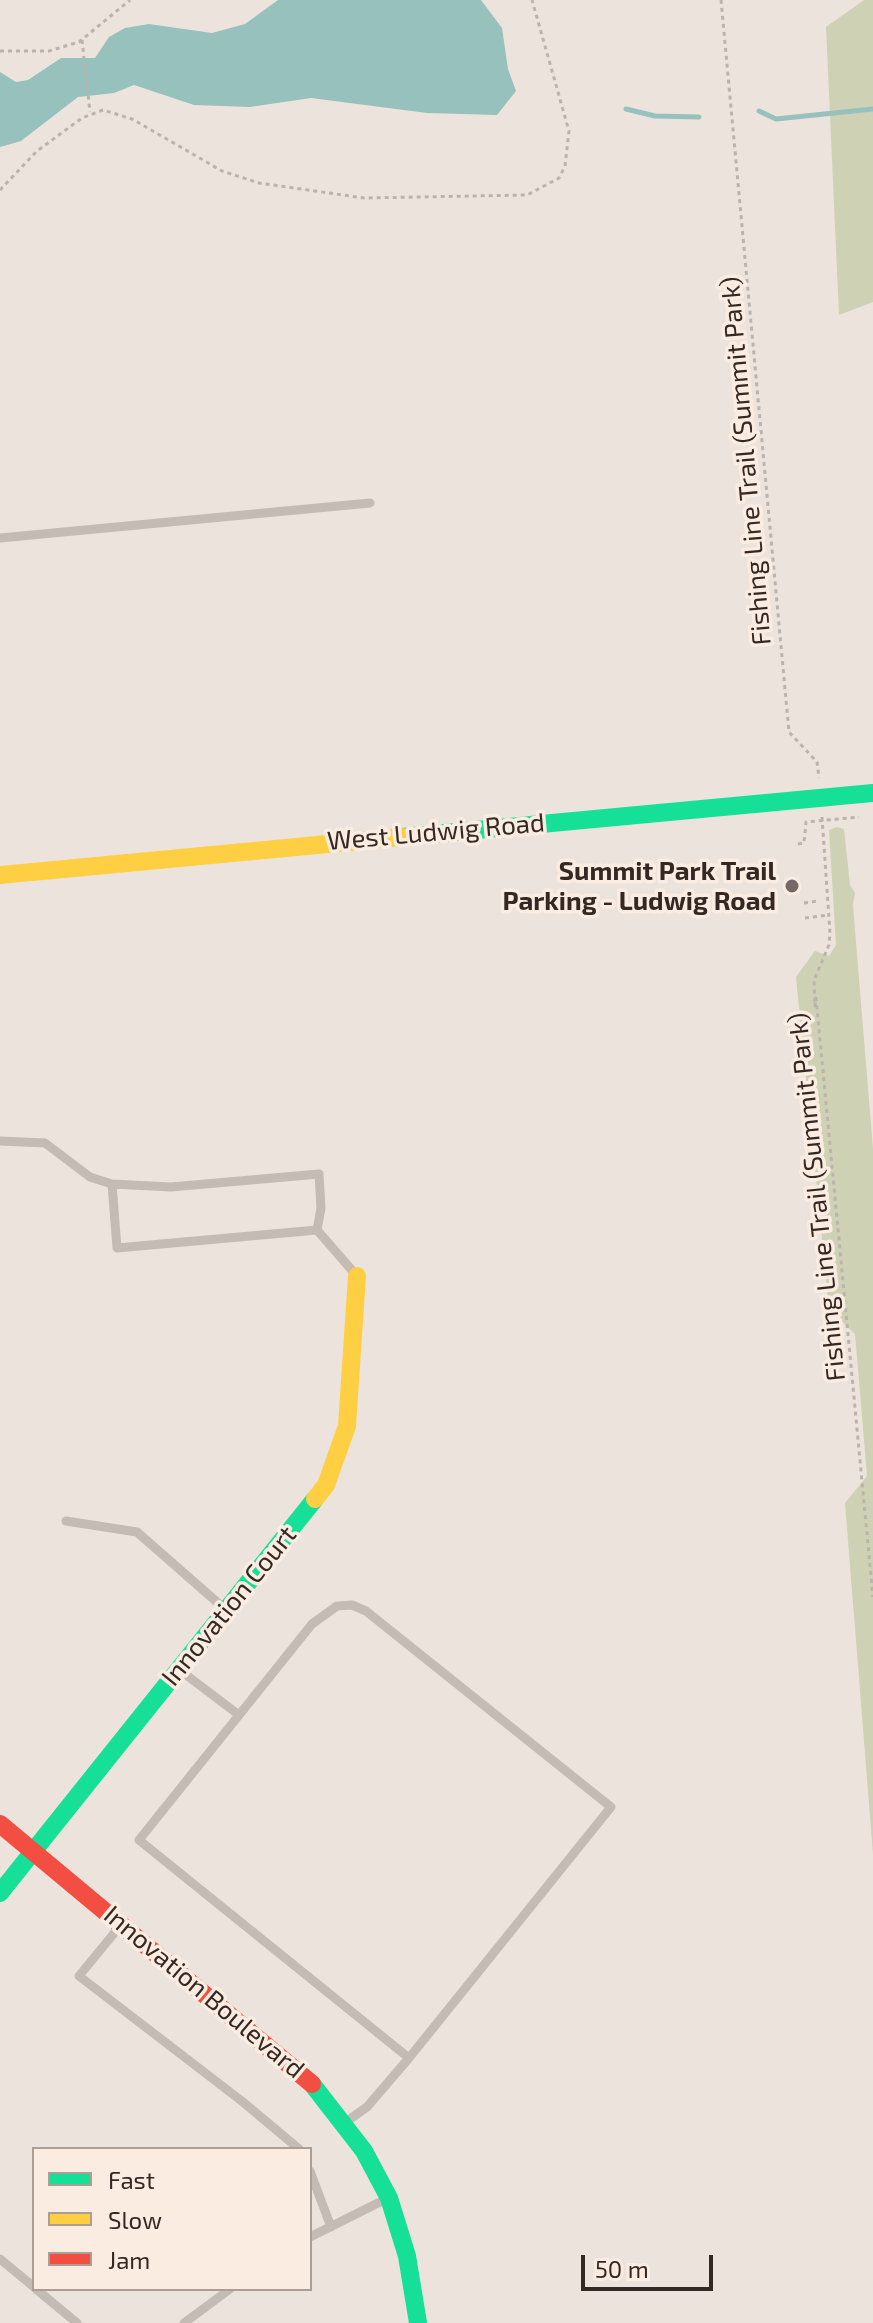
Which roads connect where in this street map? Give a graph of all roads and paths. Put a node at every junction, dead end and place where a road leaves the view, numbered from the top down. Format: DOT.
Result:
graph roads {
  1 [pos="130,0"];
  2 [pos="532,0"];
  3 [pos="721,0"];
  4 [pos="82,40"];
  5 [pos="0,51"];
  6 [pos="90,114"];
  7 [pos="0,190"];
  8 [pos="370,503"];
  9 [pos="0,538"];
  10 [pos="820,787"];
  11 [pos="873,793"];
  12 [pos="821,807"];
  13 [pos="860,817"];
  14 [pos="822,821"];
  15 [pos="798,844"];
  16 [pos="0,875"];
  17 [pos="818,901"];
  18 [pos="804,903"];
  19 [pos="829,915"];
  20 [pos="805,918"];
  21 [pos="0,1141"];
  22 [pos="112,1184"];
  23 [pos="317,1230"];
  24 [pos="357,1276"];
  25 [pos="66,1521"];
  26 [pos="873,1597"];
  27 [pos="226,1610"];
  28 [pos="179,1669"];
  29 [pos="239,1715"];
  30 [pos="0,1824"];
  31 [pos="33,1850"];
  32 [pos="0,1893"];
  33 [pos="122,1923"];
  34 [pos="409,2058"];
  35 [pos="343,2124"];
  36 [pos="296,2147"];
  37 [pos="312,2176"];
  38 [pos="389,2198"];
  39 [pos="331,2227"];
  40 [pos="312,2236"];
  41 [pos="0,2259"];
  42 [pos="32,2286"];
  43 [pos="39,2291"];
  44 [pos="227,2291"];
  45 [pos="77,2323"];
  46 [pos="184,2323"];
  47 [pos="418,2323"];
  1 -- 4 [label="path"];
  2 -- 6 [label="path"];
  3 -- 10 [label="path, Fishing Line Trail (Summit Park)"];
  4 -- 5 [label="path"];
  4 -- 6 [label="path"];
  6 -- 7 [label="path"];
  8 -- 9 [label="lane"];
  11 -- 16 [label="street, West Ludwig Road"];
  12 -- 14 [label="path, Fishing Line Trail (Summit Park)"];
  13 -- 14 [label="path"];
  14 -- 15 [label="path"];
  14 -- 19 [label="path, Fishing Line Trail (Summit Park)"];
  17 -- 18 [label="path"];
  19 -- 20 [label="path"];
  19 -- 26 [label="path, Fishing Line Trail (Summit Park)"];
  21 -- 22 [label="lane"];
  22 -- 23 [label="lane"];
  22 -- 23 [label="lane"];
  23 -- 24 [label="lane"];
  24 -- 27 [label="street, Innovation Court"];
  25 -- 27 [label="lane"];
  27 -- 28 [label="street, Innovation Court"];
  28 -- 29 [label="lane"];
  28 -- 31 [label="street, Innovation Court"];
  29 -- 34 [label="lane"];
  29 -- 34 [label="lane"];
  30 -- 31 [label="street, Innovation Boulevard"];
  31 -- 32 [label="street, Innovation Court"];
  31 -- 33 [label="street, Innovation Boulevard"];
  33 -- 35 [label="street, Innovation Boulevard"];
  33 -- 36 [label="lane"];
  34 -- 35 [label="lane"];
  35 -- 38 [label="street, Innovation Boulevard"];
  37 -- 39 [label="lane"];
  38 -- 39 [label="lane"];
  38 -- 47 [label="street, Innovation Boulevard"];
  39 -- 40 [label="lane"];
  41 -- 42 [label="lane"];
  43 -- 45 [label="lane"];
  44 -- 46 [label="lane"];
}
